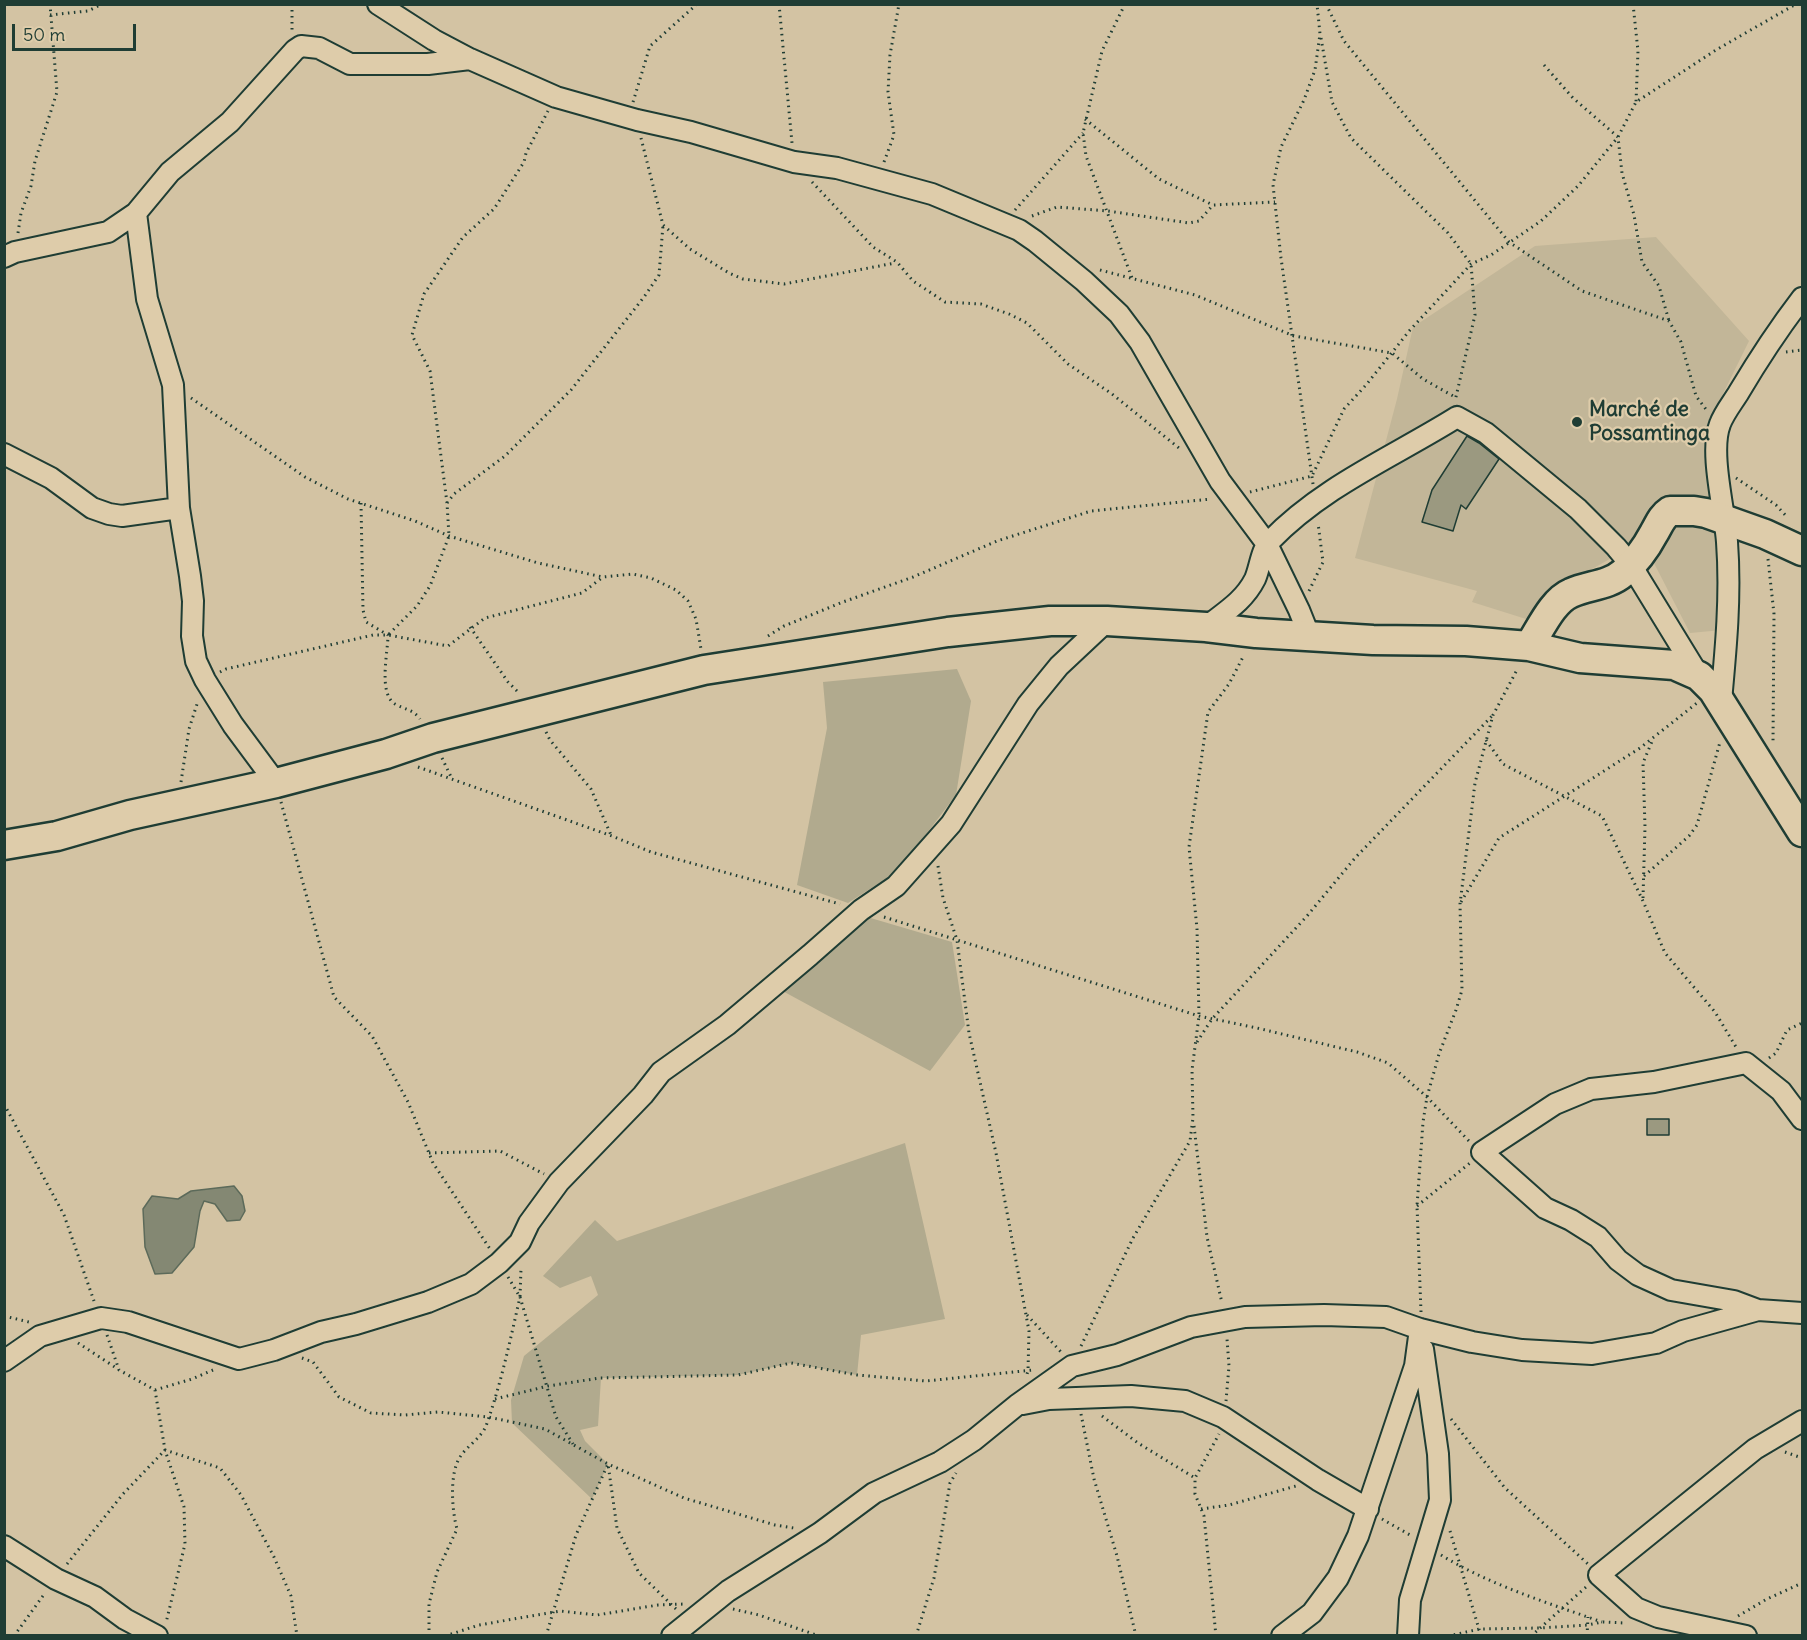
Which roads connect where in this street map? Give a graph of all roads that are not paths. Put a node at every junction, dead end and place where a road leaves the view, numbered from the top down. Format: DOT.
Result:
graph roads {
  1 [pos="378,4"];
  2 [pos="470,58"];
  3 [pos="135,213"];
  4 [pos="10,254"];
  5 [pos="1803,298"];
  6 [pos="4,454"];
  7 [pos="179,508"];
  8 [pos="1724,520"];
  9 [pos="1267,544"];
  10 [pos="1803,551"];
  11 [pos="1631,565"];
  12 [pos="1107,621"];
  13 [pos="1304,623"];
  14 [pos="1206,627"];
  15 [pos="1529,646"];
  16 [pos="1716,695"];
  17 [pos="276,783"];
  18 [pos="1803,832"];
  19 [pos="4,846"];
  20 [pos="1803,1119"];
  21 [pos="1758,1310"];
  22 [pos="1803,1313"];
  23 [pos="1420,1329"];
  24 [pos="4,1361"];
  25 [pos="1017,1405"];
  26 [pos="1803,1421"];
  27 [pos="1368,1509"];
  28 [pos="4,1546"];
  29 [pos="162,1630"];
  30 [pos="672,1635"];
  31 [pos="1282,1635"];
  32 [pos="1408,1635"];
  33 [pos="1746,1635"];
  1 -- 2 [label="street"];
  2 -- 3 [label="street"];
  2 -- 9 [label="street"];
  3 -- 4 [label="street"];
  3 -- 7 [label="street"];
  5 -- 8 [label="street"];
  6 -- 7 [label="street"];
  7 -- 17 [label="street"];
  8 -- 10 [label="street"];
  8 -- 11 [label="street"];
  8 -- 16 [label="street"];
  9 -- 11 [label="street"];
  9 -- 13 [label="street"];
  9 -- 14 [label="street"];
  11 -- 15 [label="street"];
  11 -- 16 [label="street"];
  12 -- 14 [label="street"];
  12 -- 17 [label="street"];
  12 -- 24 [label="street"];
  13 -- 14 [label="street"];
  13 -- 15 [label="street"];
  15 -- 16 [label="street"];
  16 -- 18 [label="street"];
  17 -- 19 [label="street"];
  20 -- 21 [label="street"];
  21 -- 22 [label="street"];
  21 -- 23 [label="street"];
  23 -- 25 [label="street"];
  23 -- 27 [label="street"];
  23 -- 32 [label="street"];
  25 -- 27 [label="street"];
  25 -- 30 [label="street"];
  26 -- 33 [label="street"];
  27 -- 31 [label="street"];
  28 -- 29 [label="street"];
}
